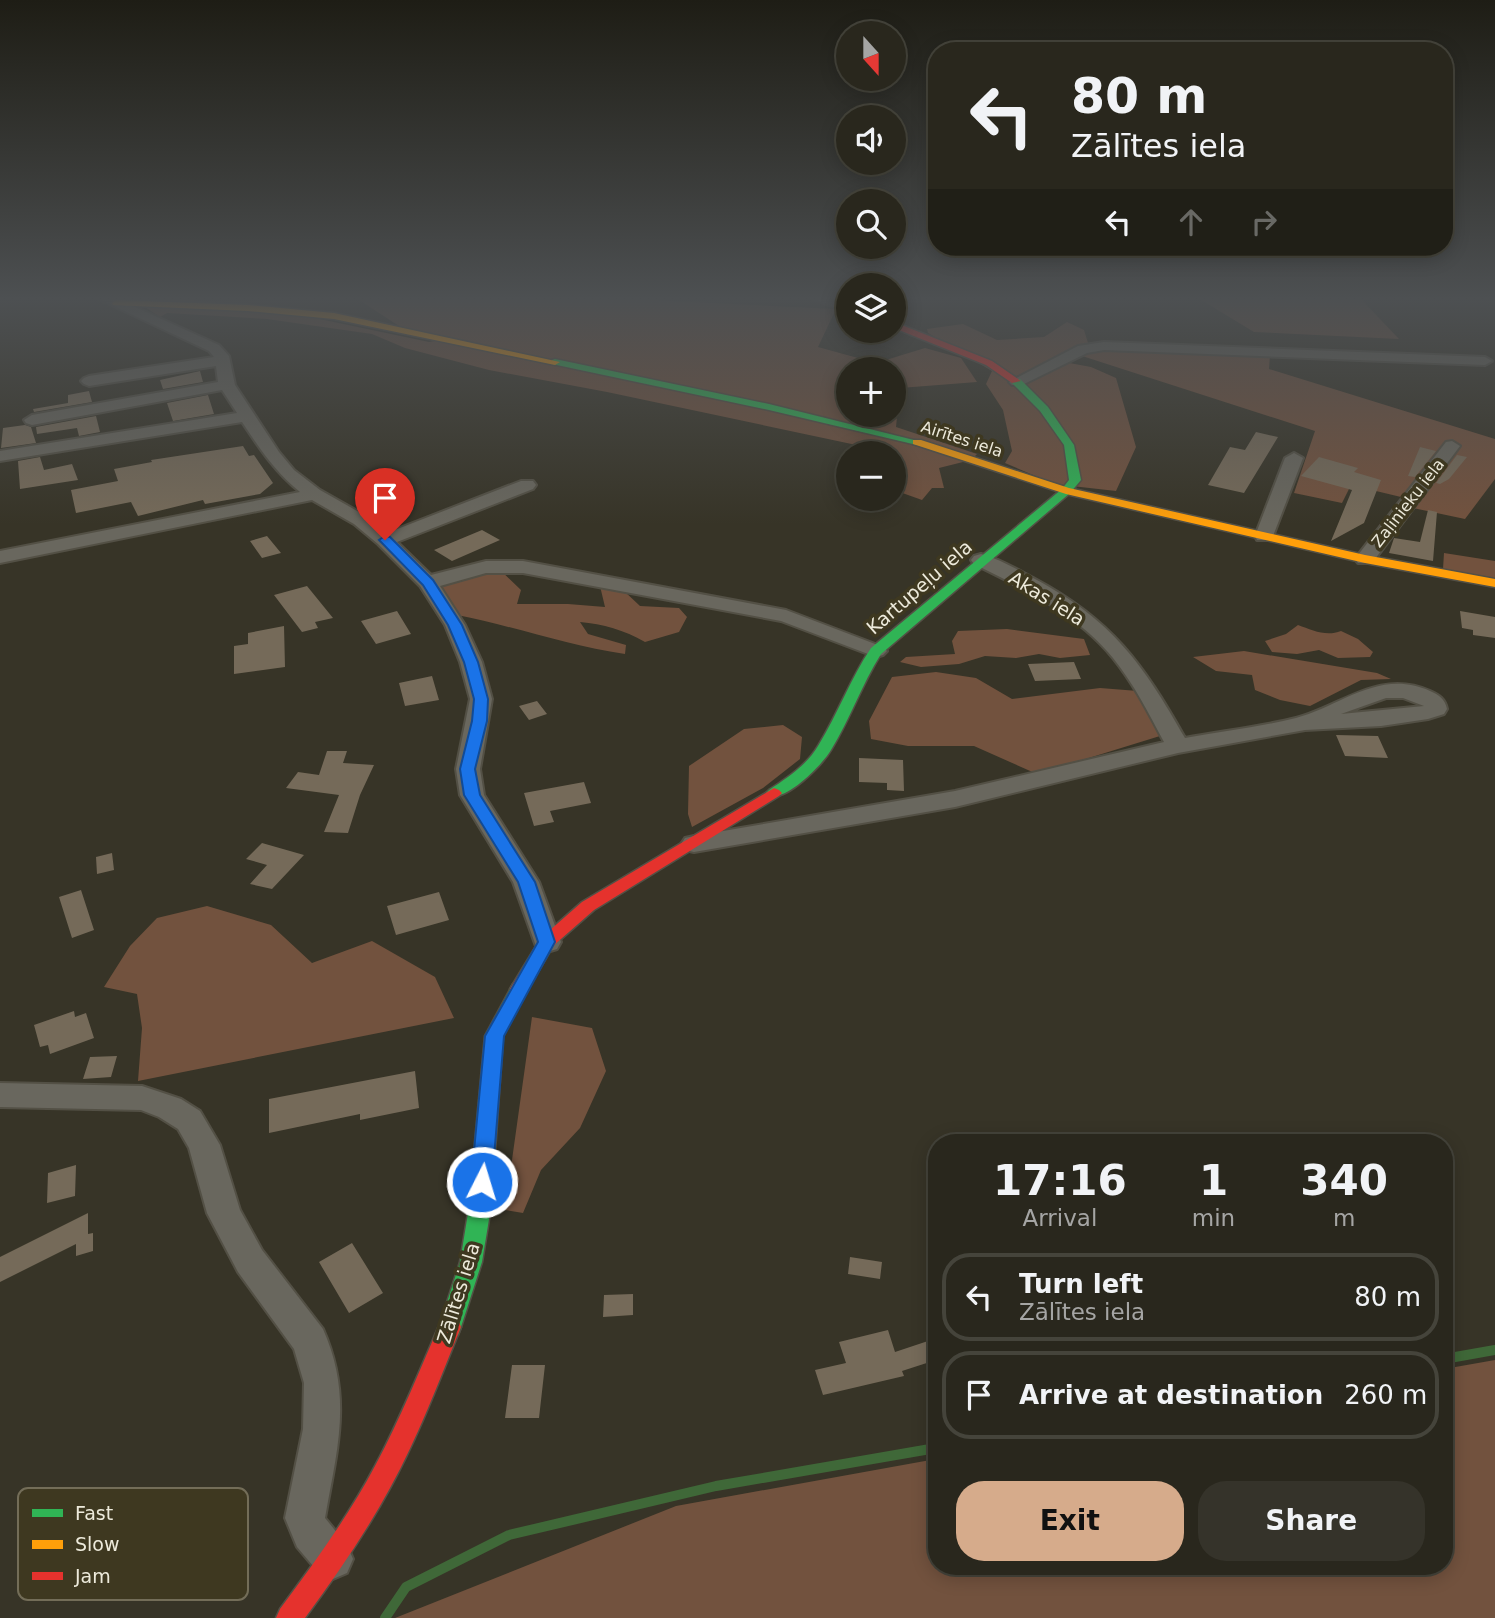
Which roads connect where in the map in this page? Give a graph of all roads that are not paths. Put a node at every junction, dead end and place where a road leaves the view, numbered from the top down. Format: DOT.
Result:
graph roads {
  1 [pos="135,374"];
  2 [pos="225,374"];
  3 [pos="609,374"];
  4 [pos="1004,374"];
  5 [pos="1034,374"];
  6 [pos="89,381"];
  7 [pos="1017,382"];
  8 [pos="227,386"];
  9 [pos="249,416"];
  10 [pos="32,420"];
  11 [pos="1452,446"];
  12 [pos="0,456"];
  13 [pos="1294,458"];
  14 [pos="527,485"];
  15 [pos="1066,491"];
  16 [pos="314,494"];
  17 [pos="1264,536"];
  18 [pos="385,540"];
  19 [pos="0,557"];
  20 [pos="1365,559"];
  21 [pos="981,560"];
  22 [pos="428,583"];
  23 [pos="1495,583"];
  24 [pos="876,651"];
  25 [pos="1305,723"];
  26 [pos="1178,746"];
  27 [pos="690,845"];
  28 [pos="547,942"];
  29 [pos="0,1095"];
  30 [pos="333,1559"];
  31 [pos="289,1618"];
  1 -- 6 [label="street"];
  2 -- 8 [label="street"];
  3 -- 15 [label="street, Airītes iela"];
  4 -- 7 [label="street"];
  5 -- 7 [label="street"];
  7 -- 15 [label="street"];
  8 -- 9 [label="street"];
  8 -- 10 [label="street"];
  9 -- 12 [label="street"];
  9 -- 16 [label="street"];
  11 -- 20 [label="street, Zaļinieku iela"];
  13 -- 17 [label="street"];
  14 -- 18 [label="street"];
  15 -- 17 [label="street, Airītes iela"];
  15 -- 21 [label="street, Kartupeļu iela"];
  16 -- 18 [label="street"];
  16 -- 19 [label="street"];
  17 -- 20 [label="street, Airītes iela"];
  18 -- 22 [label="street"];
  20 -- 23 [label="street, Airītes iela"];
  21 -- 24 [label="street, Kartupeļu iela"];
  21 -- 26 [label="street, Akas iela"];
  22 -- 24 [label="street"];
  22 -- 28 [label="street"];
  24 -- 27 [label="street, Kartupeļu iela"];
  25 -- 26 [label="street"];
  26 -- 27 [label="street"];
  27 -- 28 [label="street, Kartupeļu iela"];
  28 -- 30 [label="street, Zālītes iela"];
  29 -- 30 [label="street"];
  30 -- 31 [label="street, Zālītes iela"];
}
